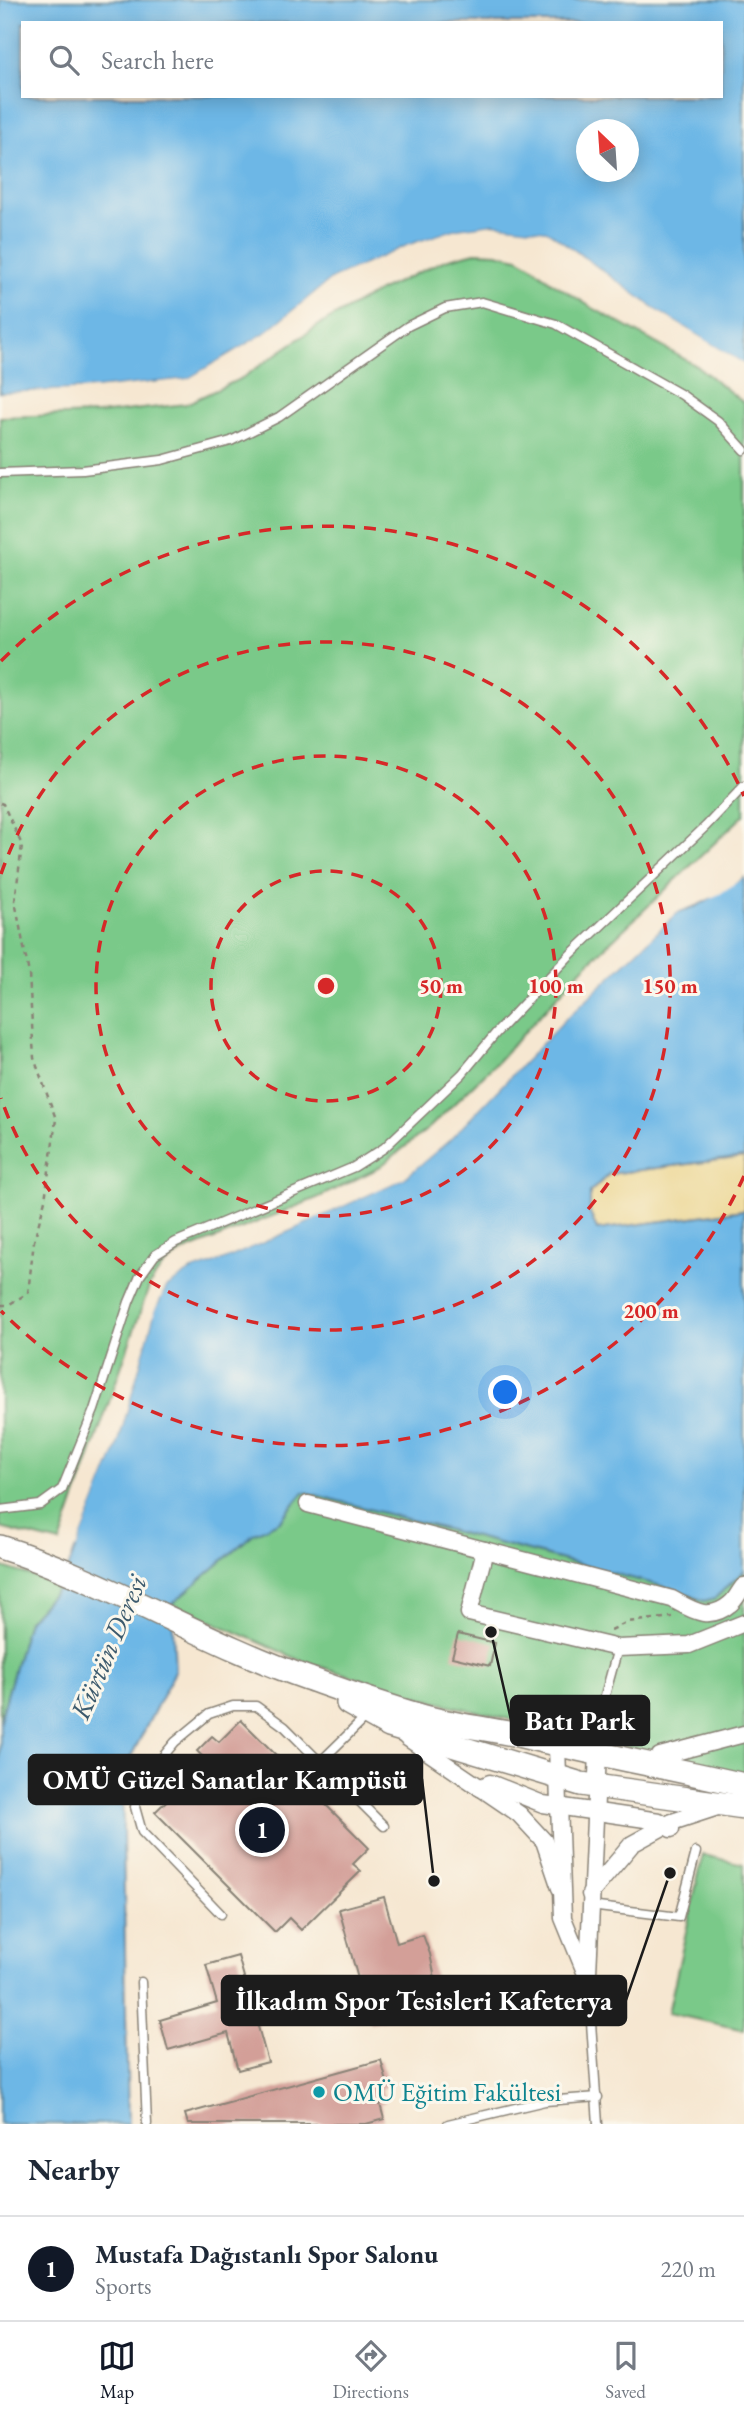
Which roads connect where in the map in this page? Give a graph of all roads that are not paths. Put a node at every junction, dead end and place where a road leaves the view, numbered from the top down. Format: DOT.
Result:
graph roads {
  1 [pos="744,450"];
  2 [pos="0,473"];
  3 [pos="744,786"];
  4 [pos="308,1504"];
  5 [pos="0,1510"];
  6 [pos="0,1548"];
  7 [pos="485,1550"];
  8 [pos="744,1586"];
  9 [pos="744,1623"];
  10 [pos="618,1648"];
  11 [pos="303,1676"];
  12 [pos="601,1710"];
  13 [pos="369,1714"];
  14 [pos="389,1726"];
  15 [pos="744,1734"];
  16 [pos="557,1746"];
  17 [pos="613,1753"];
  18 [pos="320,1762"];
  19 [pos="659,1765"];
  20 [pos="557,1776"];
  21 [pos="744,1785"];
  22 [pos="603,1787"];
  23 [pos="476,1790"];
  24 [pos="558,1806"];
  25 [pos="736,1806"];
  26 [pos="601,1812"];
  27 [pos="384,1826"];
  28 [pos="668,1827"];
  29 [pos="696,1852"];
  30 [pos="560,1888"];
  31 [pos="590,1900"];
  32 [pos="221,1914"];
  33 [pos="588,1979"];
  34 [pos="141,1982"];
  35 [pos="598,2097"];
  36 [pos="147,2124"];
  37 [pos="448,2124"];
  38 [pos="598,2124"];
  1 -- 2 [label="lane"];
  3 -- 5 [label="lane"];
  4 -- 7 [label="street"];
  6 -- 11 [label="main road"];
  7 -- 8 [label="street"];
  7 -- 10 [label="street"];
  9 -- 10 [label="street"];
  10 -- 12 [label="lane"];
  11 -- 13 [label="main road"];
  11 -- 16 [label="main road"];
  13 -- 14 [label="main road"];
  13 -- 18 [label="lane"];
  14 -- 20 [label="main road"];
  14 -- 23 [label="street"];
  15 -- 19 [label="street"];
  16 -- 17 [label="main road"];
  16 -- 20 [label="street"];
  17 -- 19 [label="main road"];
  17 -- 22 [label="street"];
  18 -- 27 [label="lane"];
  18 -- 32 [label="lane"];
  19 -- 21 [label="main road"];
  20 -- 22 [label="main road"];
  20 -- 24 [label="street"];
  22 -- 25 [label="main road"];
  22 -- 26 [label="street"];
  23 -- 24 [label="street"];
  23 -- 30 [label="street"];
  24 -- 26 [label="street"];
  24 -- 30 [label="street"];
  25 -- 28 [label="street"];
  26 -- 28 [label="street"];
  26 -- 31 [label="street"];
  28 -- 31 [label="street"];
  29 -- 31 [label="lane"];
  30 -- 33 [label="street"];
  31 -- 33 [label="street"];
  33 -- 35 [label="lane"];
  34 -- 36 [label="lane"];
  35 -- 37 [label="lane"];
  35 -- 38 [label="lane"];
}
